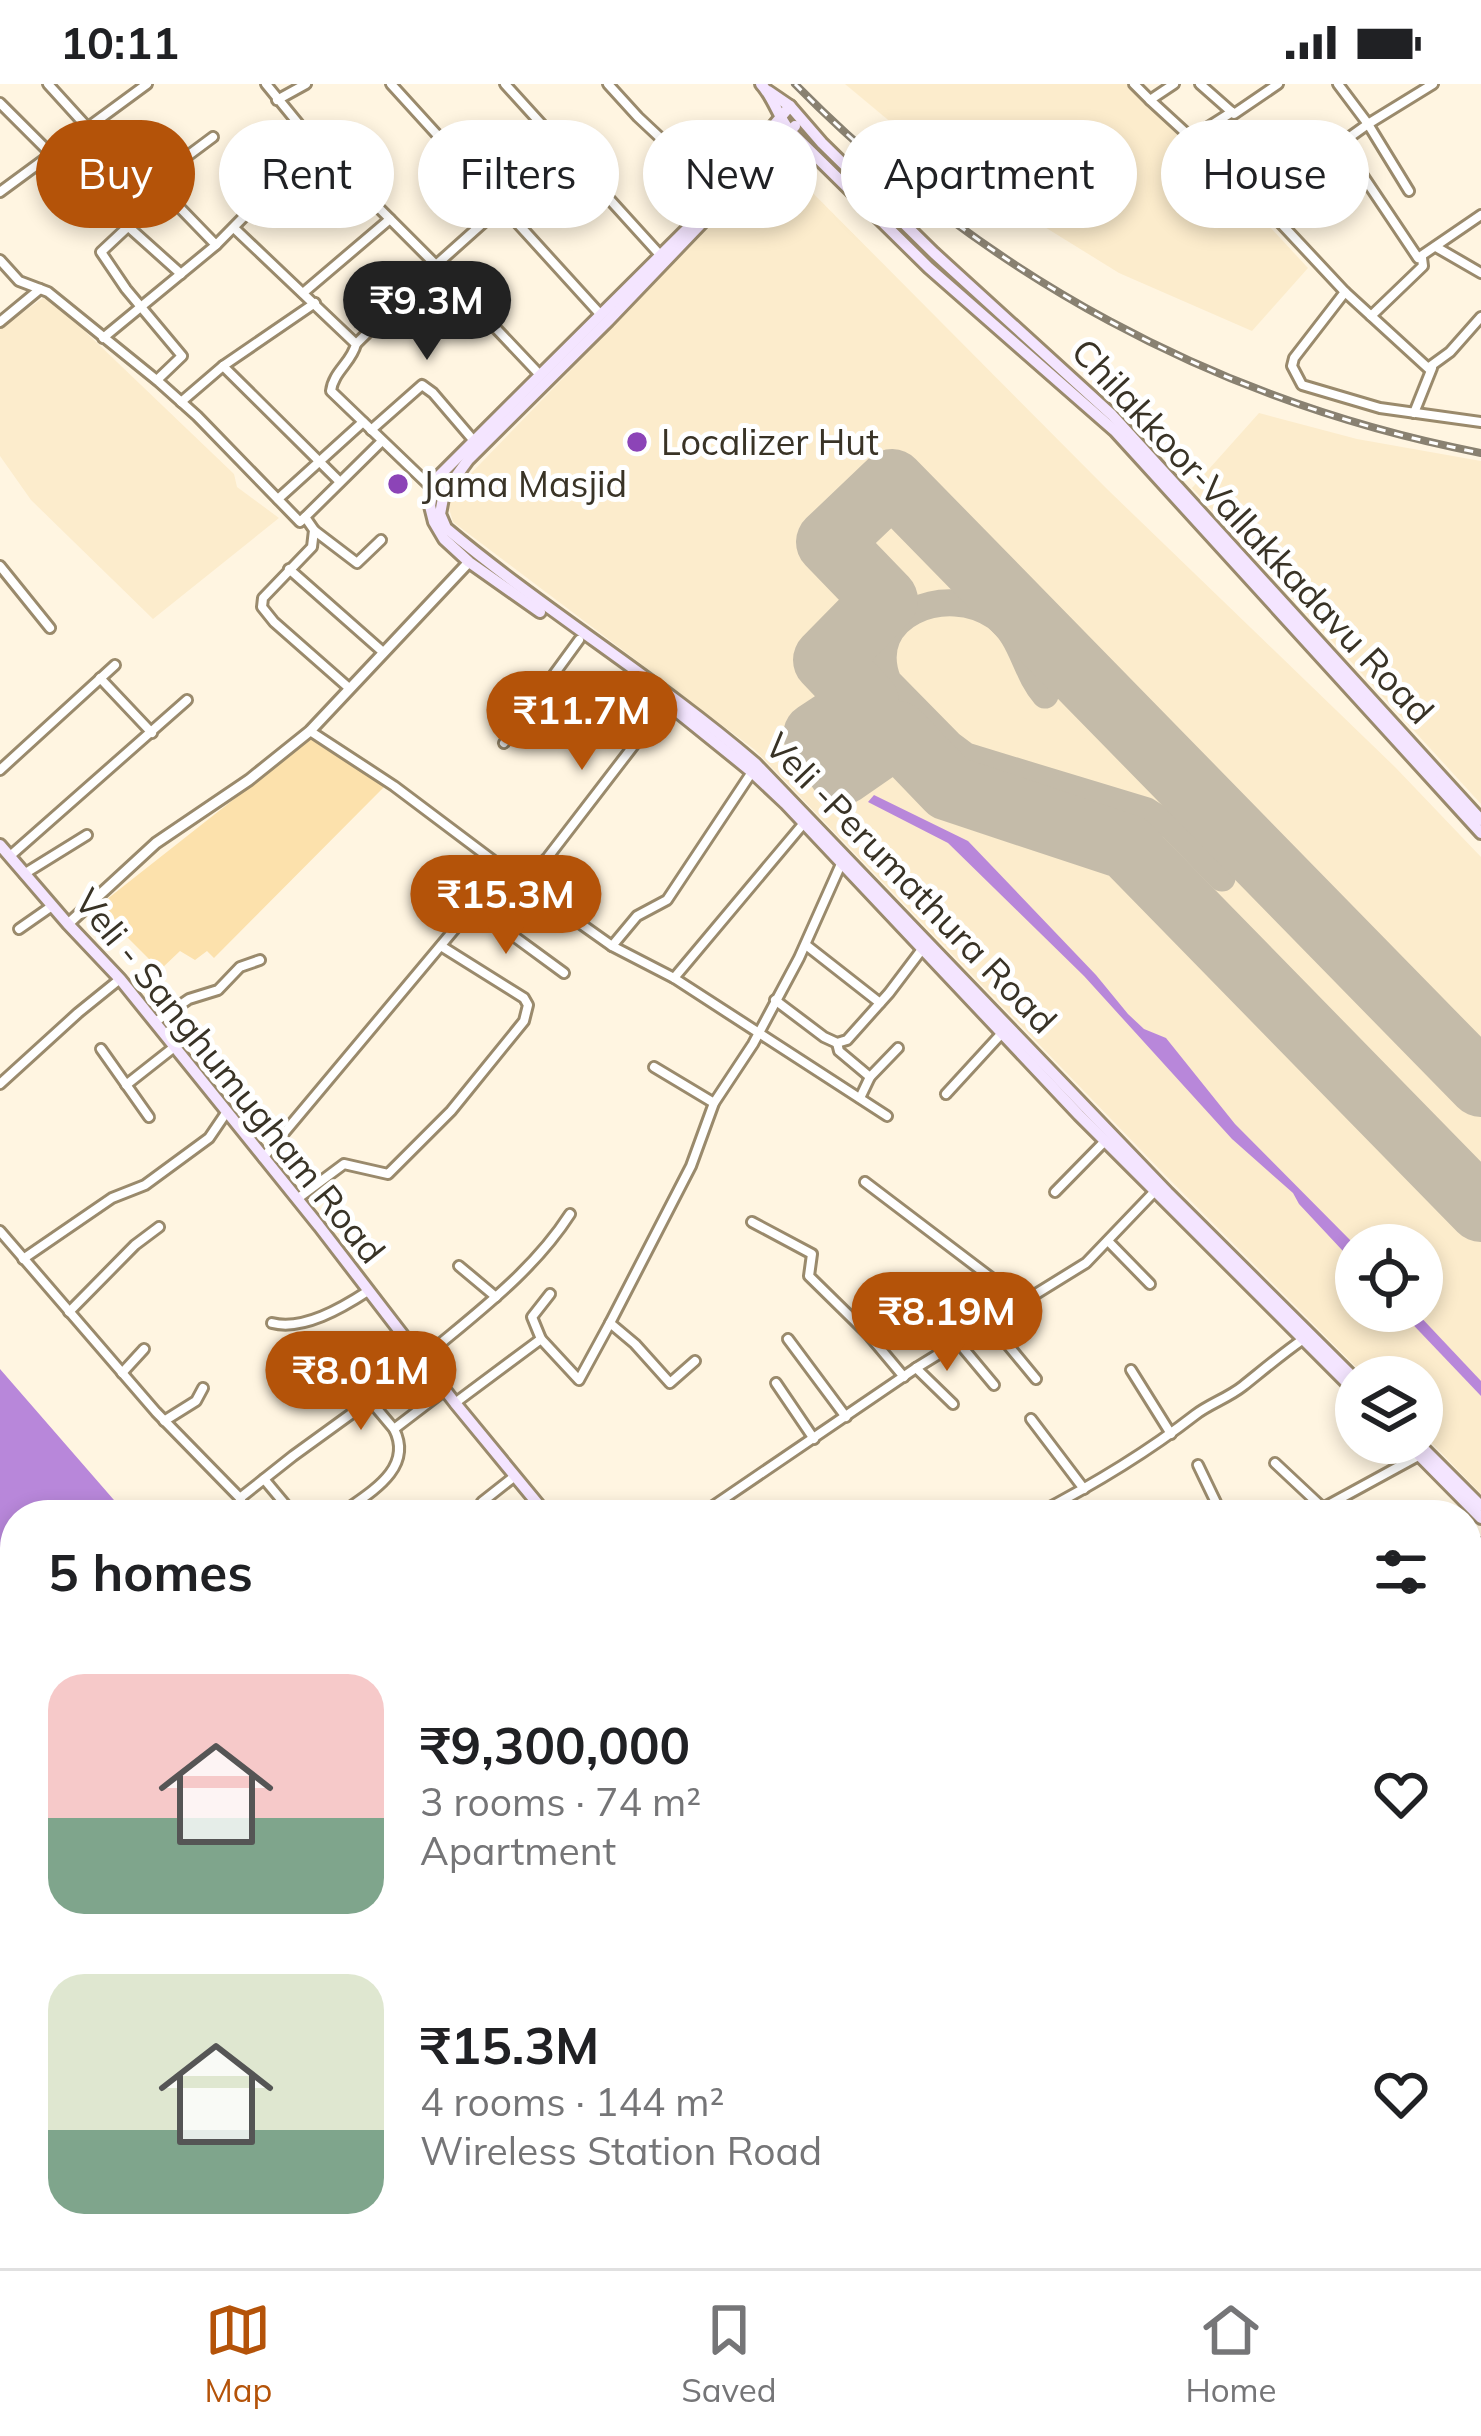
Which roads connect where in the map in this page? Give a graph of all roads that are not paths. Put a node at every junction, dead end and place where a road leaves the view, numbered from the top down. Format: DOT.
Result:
graph roads {
  1 [pos="48,84"];
  2 [pos="147,84"];
  3 [pos="266,84"];
  4 [pos="306,84"];
  5 [pos="391,84"];
  6 [pos="505,84"];
  7 [pos="1134,84"];
  8 [pos="1174,84"];
  9 [pos="1200,84"];
  10 [pos="1278,84"];
  11 [pos="1338,84"];
  12 [pos="1432,84"];
  13 [pos="614,86"];
  14 [pos="764,87"];
  15 [pos="277,100"];
  16 [pos="1150,100"];
  17 [pos="0,103"];
  18 [pos="790,106"];
  19 [pos="1232,112"];
  20 [pos="779,118"];
  21 [pos="801,119"];
  22 [pos="81,120"];
  23 [pos="99,120"];
  24 [pos="294,120"];
  25 [pos="424,120"];
  26 [pos="1172,120"];
  27 [pos="1219,120"];
  28 [pos="1366,120"];
  29 [pos="643,122"];
  30 [pos="1369,124"];
  31 [pos="213,137"];
  32 [pos="36,139"];
  33 [pos="822,143"];
  34 [pos="817,148"];
  35 [pos="195,150"];
  36 [pos="817,159"];
  37 [pos="36,164"];
  38 [pos="1369,185"];
  39 [pos="1409,190"];
  40 [pos="0,192"];
  41 [pos="1481,215"];
  42 [pos="195,223"];
  43 [pos="394,223"];
  44 [pos="124,228"];
  45 [pos="130,228"];
  46 [pos="232,228"];
  47 [pos="234,228"];
  48 [pos="379,228"];
  49 [pos="477,228"];
  50 [pos="522,228"];
  51 [pos="686,228"];
  52 [pos="697,228"];
  53 [pos="1285,228"];
  54 [pos="216,244"];
  55 [pos="1436,247"];
  56 [pos="661,256"];
  57 [pos="1422,258"];
  58 [pos="1,262"];
  59 [pos="436,265"];
  60 [pos="1481,272"];
  61 [pos="181,274"];
  62 [pos="40,290"];
  63 [pos="1345,292"];
  64 [pos="303,293"];
  65 [pos="314,303"];
  66 [pos="141,307"];
  67 [pos="601,315"];
  68 [pos="1371,316"];
  69 [pos="1481,317"];
  70 [pos="0,322"];
  71 [pos="104,338"];
  72 [pos="356,344"];
  73 [pos="223,366"];
  74 [pos="1432,367"];
  75 [pos="540,375"];
  76 [pos="157,380"];
  77 [pos="182,402"];
  78 [pos="1414,413"];
  79 [pos="1481,422"];
  80 [pos="367,426"];
  81 [pos="474,441"];
  82 [pos="382,442"];
  83 [pos="320,463"];
  84 [pos="339,481"];
  85 [pos="433,489"];
  86 [pos="278,499"];
  87 [pos="300,522"];
  88 [pos="314,530"];
  89 [pos="381,540"];
  90 [pos="470,562"];
  91 [pos="0,566"];
  92 [pos="289,569"];
  93 [pos="50,628"];
  94 [pos="579,640"];
  95 [pos="383,652"];
  96 [pos="115,665"];
  97 [pos="100,678"];
  98 [pos="349,688"];
  99 [pos="187,700"];
  100 [pos="667,702"];
  101 [pos="310,731"];
  102 [pos="152,734"];
  103 [pos="504,743"];
  104 [pos="0,770"];
  105 [pos="752,772"];
  106 [pos="1481,820"];
  107 [pos="804,823"];
  108 [pos="1481,833"];
  109 [pos="87,835"];
  110 [pos="4,851"];
  111 [pos="841,864"];
  112 [pos="504,870"];
  113 [pos="24,874"];
  114 [pos="523,884"];
  115 [pos="52,906"];
  116 [pos="474,907"];
  117 [pos="68,924"];
  118 [pos="20,929"];
  119 [pos="806,945"];
  120 [pos="441,946"];
  121 [pos="612,946"];
  122 [pos="923,948"];
  123 [pos="260,959"];
  124 [pos="564,973"];
  125 [pos="674,978"];
  126 [pos="120,980"];
  127 [pos="776,1000"];
  128 [pos="880,1003"];
  129 [pos="154,1023"];
  130 [pos="759,1032"];
  131 [pos="1002,1033"];
  132 [pos="837,1043"];
  133 [pos="173,1048"];
  134 [pos="898,1048"];
  135 [pos="101,1049"];
  136 [pos="654,1066"];
  137 [pos="870,1077"];
  138 [pos="0,1084"];
  139 [pos="126,1084"];
  140 [pos="946,1094"];
  141 [pos="860,1098"];
  142 [pos="714,1102"];
  143 [pos="226,1113"];
  144 [pos="886,1116"];
  145 [pos="149,1118"];
  146 [pos="1105,1141"];
  147 [pos="263,1158"];
  148 [pos="866,1182"];
  149 [pos="1155,1191"];
  150 [pos="1055,1192"];
  151 [pos="296,1199"];
  152 [pos="570,1214"];
  153 [pos="752,1222"];
  154 [pos="159,1227"];
  155 [pos="0,1231"];
  156 [pos="1108,1241"];
  157 [pos="23,1259"];
  158 [pos="459,1267"];
  159 [pos="1150,1285"];
  160 [pos="368,1291"];
  161 [pos="550,1294"];
  162 [pos="496,1298"];
  163 [pos="1023,1301"];
  164 [pos="69,1312"];
  165 [pos="989,1322"];
  166 [pos="272,1323"];
  167 [pos="610,1323"];
  168 [pos="541,1339"];
  169 [pos="788,1339"];
  170 [pos="1302,1340"];
  171 [pos="958,1342"];
  172 [pos="144,1349"];
  173 [pos="1335,1359"];
  174 [pos="421,1360"];
  175 [pos="695,1361"];
  176 [pos="916,1368"];
  177 [pos="1131,1370"];
  178 [pos="1335,1372"];
  179 [pos="122,1373"];
  180 [pos="904,1377"];
  181 [pos="1036,1379"];
  182 [pos="776,1383"];
  183 [pos="994,1385"];
  184 [pos="203,1388"];
  185 [pos="445,1390"];
  186 [pos="455,1403"];
  187 [pos="953,1404"];
  188 [pos="846,1418"];
  189 [pos="1031,1419"];
  190 [pos="164,1421"];
  191 [pos="394,1429"];
  192 [pos="1171,1433"];
  193 [pos="814,1439"];
  194 [pos="1274,1463"];
  195 [pos="1395,1464"];
  196 [pos="1432,1464"];
  197 [pos="1435,1464"];
  198 [pos="1198,1465"];
  199 [pos="514,1476"];
  200 [pos="264,1479"];
  201 [pos="1084,1489"];
  202 [pos="240,1498"];
  203 [pos="282,1500"];
  204 [pos="359,1500"];
  205 [pos="484,1500"];
  206 [pos="534,1500"];
  207 [pos="722,1500"];
  208 [pos="1065,1500"];
  209 [pos="1215,1500"];
  210 [pos="1314,1500"];
  211 [pos="1336,1500"];
  212 [pos="1465,1500"];
  213 [pos="1474,1500"];
  1 -- 22 [label="street"];
  2 -- 23 [label="street"];
  3 -- 15 [label="street"];
  4 -- 15 [label="street"];
  5 -- 25 [label="street"];
  6 -- 56 [label="street"];
  7 -- 16 [label="street"];
  8 -- 16 [label="street"];
  9 -- 19 [label="street"];
  10 -- 19 [label="street"];
  11 -- 28 [label="street"];
  12 -- 30 [label="street"];
  13 -- 29 [label="street"];
  14 -- 18 [label="main road, Chilakkoor-Vallakkadavu Road"];
  14 -- 20 [label="main road"];
  15 -- 24 [label="street"];
  16 -- 26 [label="street"];
  17 -- 32 [label="street"];
  18 -- 20 [label="main road"];
  18 -- 21 [label="main road, Chilakkoor-Vallakkadavu Road"];
  19 -- 27 [label="street"];
  21 -- 33 [label="main road, Chilakkoor-Vallakkadavu Road"];
  30 -- 39 [label="street"];
  31 -- 35 [label="street"];
  33 -- 34 [label="main road"];
  33 -- 106 [label="main road, Chilakkoor-Vallakkadavu Road"];
  36 -- 108 [label="main road"];
  37 -- 40 [label="street"];
  38 -- 57 [label="street"];
  41 -- 55 [label="street"];
  42 -- 54 [label="street"];
  43 -- 59 [label="street"];
  44 -- 66 [label="street"];
  45 -- 61 [label="street"];
  46 -- 54 [label="street"];
  47 -- 64 [label="street"];
  48 -- 64 [label="street"];
  49 -- 59 [label="street"];
  50 -- 67 [label="street"];
  51 -- 56 [label="main road"];
  52 -- 173 [label="main road, Veli -Perumathura Road"];
  53 -- 63 [label="street"];
  54 -- 61 [label="street"];
  55 -- 57 [label="street"];
  55 -- 60 [label="street"];
  56 -- 67 [label="main road"];
  57 -- 68 [label="street"];
  58 -- 62 [label="street"];
  59 -- 72 [label="street"];
  59 -- 75 [label="street"];
  61 -- 66 [label="street"];
  62 -- 70 [label="street"];
  62 -- 71 [label="street"];
  63 -- 68 [label="street"];
  63 -- 78 [label="street"];
  64 -- 65 [label="street"];
  65 -- 72 [label="street"];
  65 -- 73 [label="street"];
  66 -- 71 [label="street"];
  66 -- 76 [label="street"];
  67 -- 75 [label="main road"];
  68 -- 74 [label="street"];
  69 -- 74 [label="street"];
  71 -- 76 [label="street"];
  72 -- 80 [label="street"];
  73 -- 77 [label="street"];
  73 -- 83 [label="street"];
  74 -- 78 [label="street"];
  75 -- 81 [label="main road"];
  76 -- 77 [label="street"];
  77 -- 86 [label="street"];
  78 -- 79 [label="street"];
  80 -- 81 [label="street"];
  80 -- 82 [label="street"];
  80 -- 83 [label="street"];
  81 -- 85 [label="main road"];
  82 -- 84 [label="street"];
  82 -- 85 [label="street"];
  83 -- 84 [label="street"];
  83 -- 86 [label="street"];
  84 -- 87 [label="street"];
  85 -- 90 [label="main road"];
  86 -- 87 [label="street"];
  87 -- 88 [label="street"];
  88 -- 89 [label="street"];
  88 -- 92 [label="street"];
  90 -- 94 [label="main road"];
  90 -- 95 [label="street"];
  91 -- 93 [label="street"];
  92 -- 95 [label="street"];
  92 -- 98 [label="street"];
  94 -- 100 [label="main road"];
  94 -- 103 [label="street"];
  95 -- 98 [label="street"];
  96 -- 97 [label="street"];
  97 -- 102 [label="street"];
  97 -- 104 [label="street"];
  98 -- 101 [label="street"];
  99 -- 102 [label="street"];
  100 -- 105 [label="main road"];
  100 -- 114 [label="street"];
  101 -- 112 [label="street"];
  101 -- 117 [label="street"];
  102 -- 110 [label="street"];
  105 -- 107 [label="main road"];
  105 -- 121 [label="street"];
  107 -- 111 [label="main road"];
  107 -- 125 [label="street"];
  109 -- 113 [label="street"];
  110 -- 113 [label="main road, Veli - Sanghumugham Road"];
  111 -- 119 [label="street"];
  111 -- 122 [label="main road"];
  112 -- 114 [label="street"];
  112 -- 116 [label="street"];
  113 -- 115 [label="main road, Veli - Sanghumugham Road"];
  114 -- 121 [label="street"];
  115 -- 117 [label="main road, Veli - Sanghumugham Road"];
  115 -- 118 [label="street"];
  116 -- 120 [label="street"];
  116 -- 124 [label="street"];
  117 -- 126 [label="main road, Veli - Sanghumugham Road"];
  119 -- 127 [label="street"];
  119 -- 128 [label="street"];
  120 -- 147 [label="street"];
  120 -- 151 [label="street"];
  121 -- 125 [label="street"];
  122 -- 128 [label="street"];
  122 -- 131 [label="main road"];
  123 -- 129 [label="street"];
  125 -- 130 [label="street"];
  126 -- 129 [label="main road, Veli - Sanghumugham Road"];
  126 -- 138 [label="street"];
  127 -- 130 [label="street"];
  127 -- 132 [label="street"];
  128 -- 132 [label="street"];
  129 -- 133 [label="main road, Veli - Sanghumugham Road"];
  130 -- 141 [label="street"];
  130 -- 142 [label="street"];
  131 -- 140 [label="street"];
  131 -- 146 [label="main road"];
  132 -- 137 [label="street"];
  133 -- 139 [label="street"];
  133 -- 143 [label="main road, Veli - Sanghumugham Road"];
  134 -- 137 [label="street"];
  135 -- 139 [label="street"];
  136 -- 142 [label="street"];
  137 -- 141 [label="street"];
  139 -- 145 [label="street"];
  141 -- 144 [label="street"];
  142 -- 167 [label="street"];
  143 -- 147 [label="main road, Veli - Sanghumugham Road"];
  143 -- 157 [label="street"];
  146 -- 149 [label="main road"];
  146 -- 150 [label="street"];
  147 -- 151 [label="main road, Veli - Sanghumugham Road"];
  148 -- 163 [label="street"];
  149 -- 156 [label="street"];
  149 -- 170 [label="main road"];
  151 -- 160 [label="main road, Veli - Sanghumugham Road"];
  152 -- 162 [label="street"];
  153 -- 180 [label="street"];
  154 -- 164 [label="street"];
  155 -- 157 [label="street"];
  156 -- 159 [label="street"];
  156 -- 163 [label="street"];
  157 -- 164 [label="street"];
  158 -- 162 [label="street"];
  160 -- 166 [label="street"];
  160 -- 174 [label="main road, Veli - Sanghumugham Road"];
  161 -- 168 [label="street"];
  162 -- 174 [label="street"];
  163 -- 165 [label="street"];
  164 -- 179 [label="street"];
  165 -- 171 [label="street"];
  165 -- 181 [label="street"];
  167 -- 168 [label="street"];
  167 -- 175 [label="street"];
  168 -- 186 [label="street"];
  169 -- 188 [label="street"];
  170 -- 178 [label="main road"];
  170 -- 192 [label="street"];
  171 -- 176 [label="street"];
  171 -- 183 [label="street"];
  172 -- 179 [label="street"];
  174 -- 185 [label="main road, Veli - Sanghumugham Road"];
  176 -- 180 [label="street"];
  176 -- 187 [label="street"];
  177 -- 192 [label="street"];
  179 -- 190 [label="street"];
  180 -- 188 [label="street"];
  182 -- 193 [label="street"];
  184 -- 190 [label="street"];
  185 -- 186 [label="main road, Veli - Sanghumugham Road"];
  185 -- 191 [label="street"];
  186 -- 199 [label="main road, Veli - Sanghumugham Road"];
  188 -- 193 [label="street"];
  189 -- 201 [label="street"];
  190 -- 202 [label="street"];
  191 -- 200 [label="street"];
  191 -- 204 [label="street"];
  192 -- 201 [label="street"];
  193 -- 207 [label="street"];
  194 -- 210 [label="street"];
  195 -- 211 [label="street"];
  196 -- 212 [label="main road"];
  197 -- 213 [label="main road"];
  198 -- 209 [label="street"];
  199 -- 205 [label="street"];
  199 -- 206 [label="main road, Veli - Sanghumugham Road"];
  200 -- 202 [label="street"];
  200 -- 203 [label="street"];
  201 -- 208 [label="street"];
}
